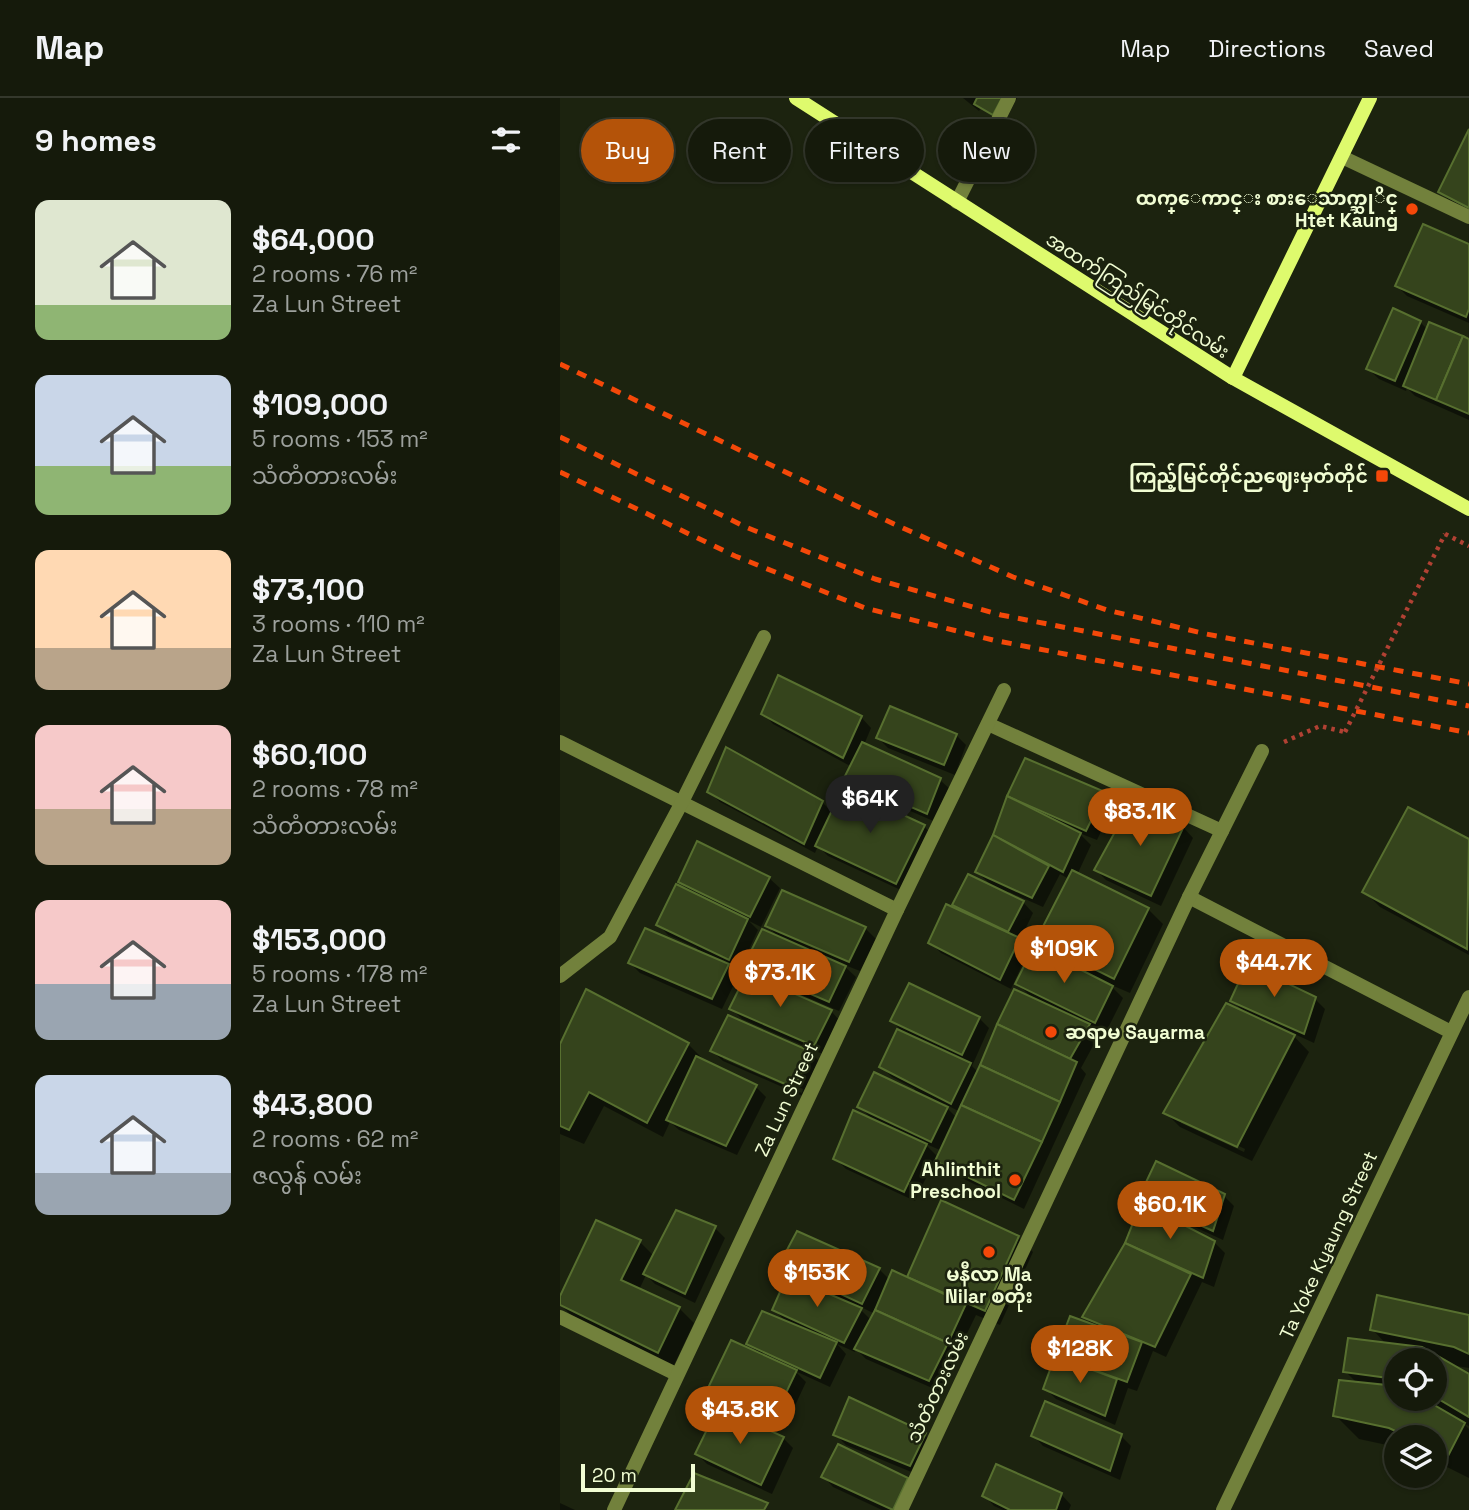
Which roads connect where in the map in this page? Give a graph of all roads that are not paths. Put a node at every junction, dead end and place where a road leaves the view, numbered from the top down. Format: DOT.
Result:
graph roads {
  1 [pos="796,98"];
  2 [pos="1009,98"];
  3 [pos="1370,98"];
  4 [pos="1342,157"];
  5 [pos="957,202"];
  6 [pos="1469,217"];
  7 [pos="1233,379"];
  8 [pos="1469,509"];
  9 [pos="764,637"];
  10 [pos="1004,690"];
  11 [pos="988,724"];
  12 [pos="560,742"];
  13 [pos="1262,751"];
  14 [pos="681,804"];
  15 [pos="1222,831"];
  16 [pos="1189,897"];
  17 [pos="897,910"];
  18 [pos="560,976"];
  19 [pos="1469,997"];
  20 [pos="1451,1032"];
  21 [pos="560,1317"];
  22 [pos="676,1374"];
  23 [pos="614,1510"];
  24 [pos="901,1510"];
  25 [pos="1223,1510"];
  1 -- 5 [label="main road, အထက်ကြည်မြင်တိုင်လမ်း"];
  2 -- 5 [label="street"];
  3 -- 4 [label="main road"];
  4 -- 6 [label="street"];
  4 -- 7 [label="main road"];
  5 -- 7 [label="main road, အထက်ကြည်မြင်တိုင်လမ်း"];
  7 -- 8 [label="main road, အထက်ကြည်မြင်တိုင်လမ်း"];
  9 -- 14 [label="street"];
  10 -- 11 [label="street, Za Lun Street"];
  11 -- 15 [label="street"];
  11 -- 17 [label="street, Za Lun Street"];
  12 -- 14 [label="street"];
  13 -- 15 [label="street, သံတံတားလမ်း"];
  14 -- 17 [label="street"];
  14 -- 18 [label="street"];
  15 -- 16 [label="street, သံတံတားလမ်း"];
  16 -- 20 [label="street"];
  16 -- 24 [label="street, သံတံတားလမ်း"];
  17 -- 22 [label="street, Za Lun Street"];
  19 -- 20 [label="street, Ta Yoke Kyaung Street"];
  20 -- 25 [label="street, Ta Yoke Kyaung Street"];
  21 -- 22 [label="street"];
  22 -- 23 [label="street, Za Lun Street"];
}
